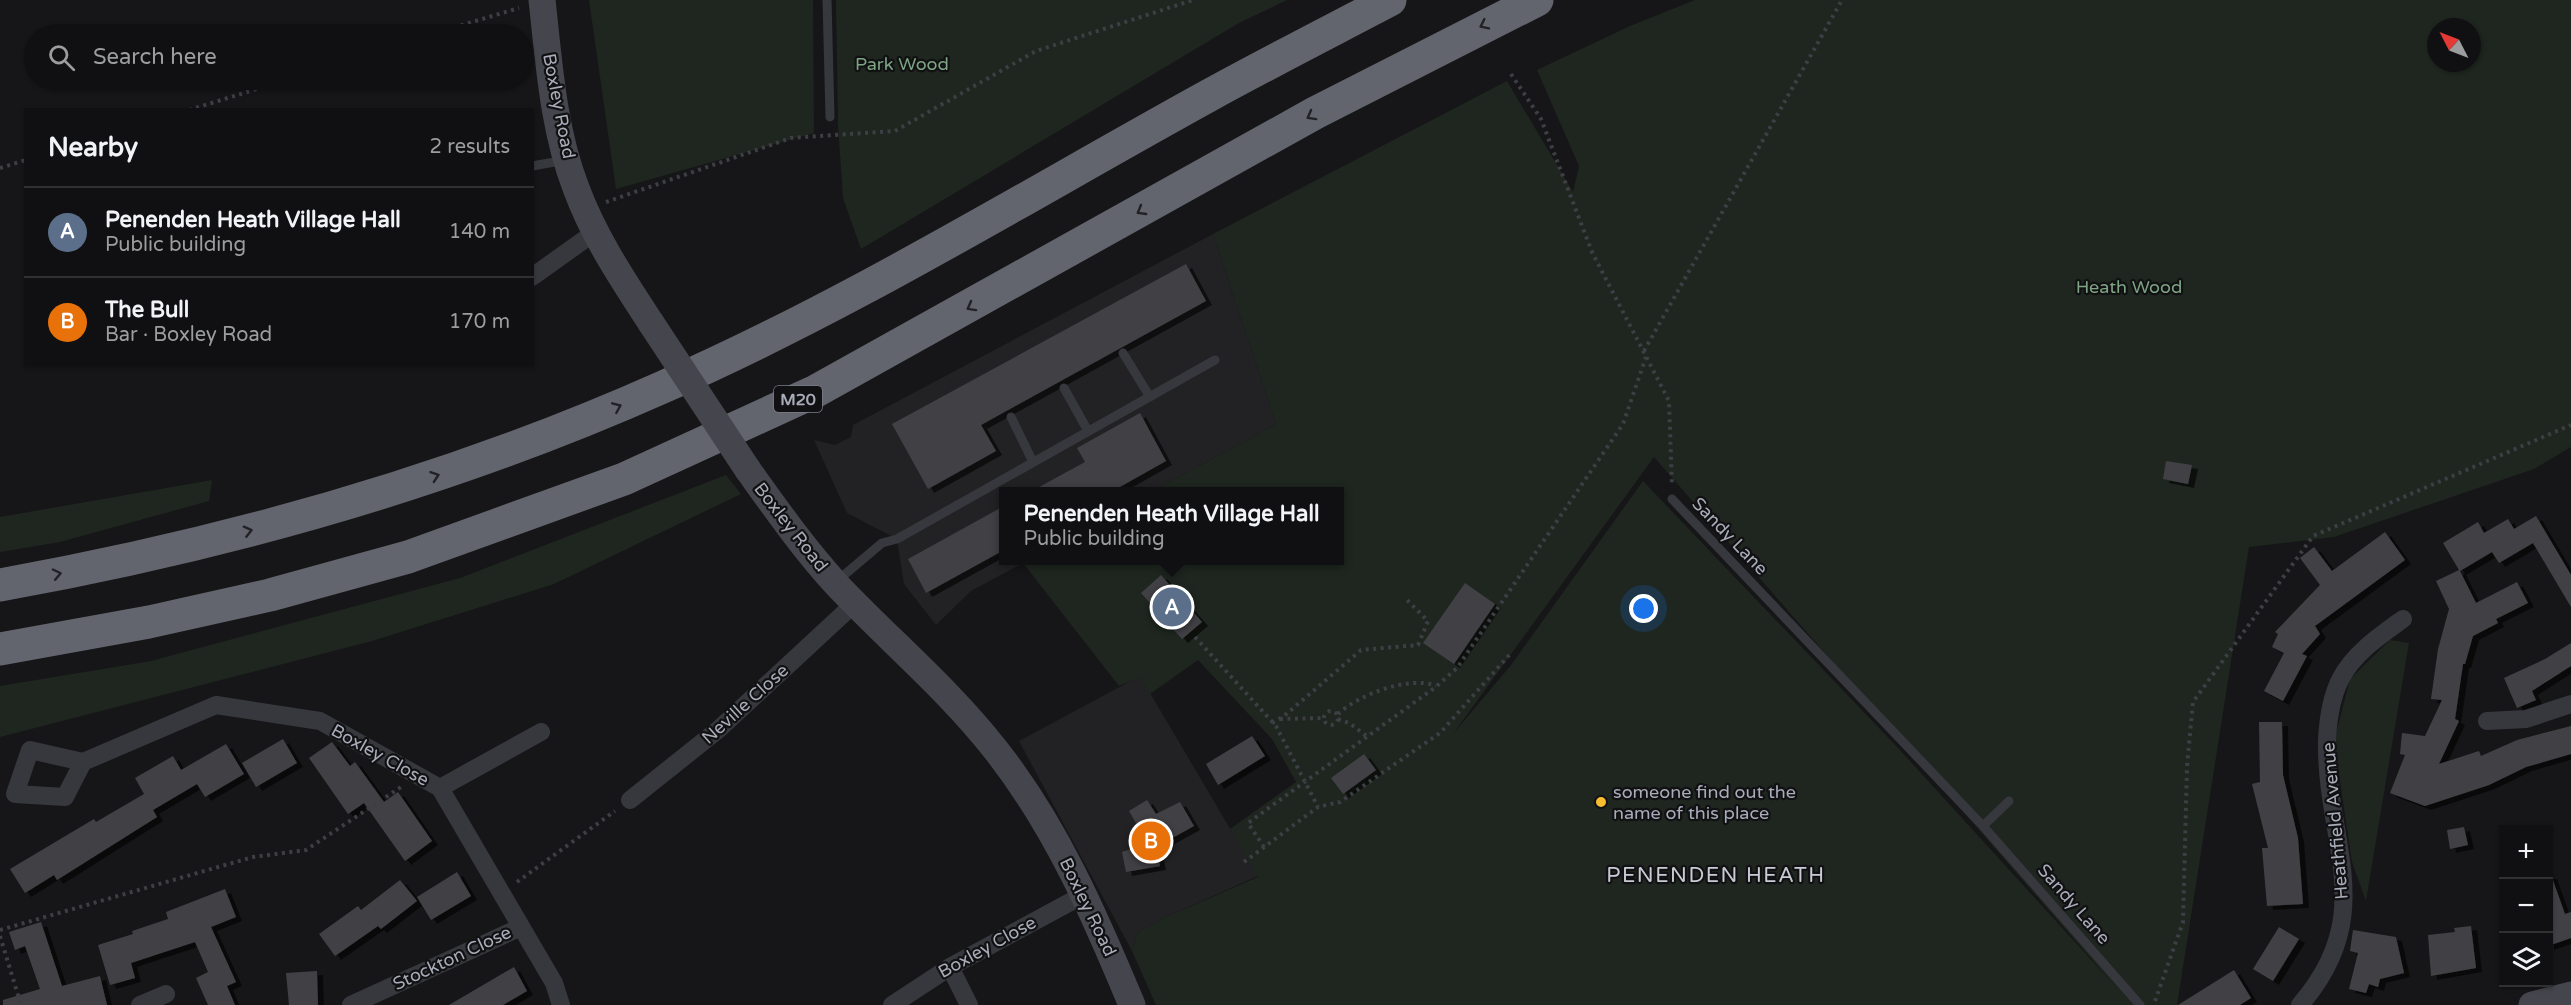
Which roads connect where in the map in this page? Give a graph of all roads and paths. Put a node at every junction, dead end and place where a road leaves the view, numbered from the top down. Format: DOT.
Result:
graph roads {
  1 [pos="542,0"];
  2 [pos="827,0"];
  3 [pos="1193,0"];
  4 [pos="1390,0"];
  5 [pos="1537,0"];
  6 [pos="1842,0"];
  7 [pos="464,24"];
  8 [pos="1511,74"];
  9 [pos="254,90"];
  10 [pos="195,108"];
  11 [pos="830,117"];
  12 [pos="568,159"];
  13 [pos="24,161"];
  14 [pos="534,166"];
  15 [pos="0,168"];
  16 [pos="590,220"];
  17 [pos="534,275"];
  18 [pos="1123,353"];
  19 [pos="1645,355"];
  20 [pos="1215,360"];
  21 [pos="1064,388"];
  22 [pos="1150,397"];
  23 [pos="1011,417"];
  24 [pos="2571,425"];
  25 [pos="1088,431"];
  26 [pos="1033,462"];
  27 [pos="1672,499"];
  28 [pos="835,583"];
  29 [pos="0,585"];
  30 [pos="1405,598"];
  31 [pos="855,603"];
  32 [pos="2403,619"];
  33 [pos="1195,637"];
  34 [pos="0,650"];
  35 [pos="1510,653"];
  36 [pos="1436,687"];
  37 [pos="2571,704"];
  38 [pos="1338,716"];
  39 [pos="1324,718"];
  40 [pos="1280,719"];
  41 [pos="2487,721"];
  42 [pos="1272,723"];
  43 [pos="541,732"];
  44 [pos="1368,737"];
  45 [pos="83,762"];
  46 [pos="418,776"];
  47 [pos="1306,784"];
  48 [pos="440,788"];
  49 [pos="630,800"];
  50 [pos="2009,801"];
  51 [pos="1318,807"];
  52 [pos="1983,826"];
  53 [pos="1264,847"];
  54 [pos="1244,862"];
  55 [pos="501,893"];
  56 [pos="1085,894"];
  57 [pos="521,927"];
  58 [pos="0,930"];
  59 [pos="0,936"];
  60 [pos="950,967"];
  61 [pos="166,994"];
  62 [pos="2571,995"];
  63 [pos="21,1005"];
  64 [pos="140,1005"];
  65 [pos="351,1005"];
  66 [pos="561,1005"];
  67 [pos="892,1005"];
  68 [pos="969,1005"];
  69 [pos="1132,1005"];
  70 [pos="2140,1005"];
  71 [pos="2153,1005"];
  72 [pos="2300,1005"];
  73 [pos="2532,1005"];
  1 -- 7 [label="path"];
  1 -- 12 [label="street, Boxley Road"];
  2 -- 11 [label="lane"];
  3 -- 16 [label="path"];
  29 -- 4 [label="highway, one-way"];
  5 -- 34 [label="highway, M20, one-way"];
  6 -- 19 [label="path"];
  8 -- 19 [label="path, Sandy Lane"];
  9 -- 10 [label="path"];
  12 -- 14 [label="lane"];
  12 -- 16 [label="street, Boxley Road"];
  13 -- 15 [label="path"];
  16 -- 17 [label="street"];
  16 -- 28 [label="street, Boxley Road, bridge"];
  18 -- 22 [label="lane"];
  19 -- 27 [label="path, Sandy Lane"];
  19 -- 36 [label="path"];
  20 -- 22 [label="lane"];
  21 -- 25 [label="lane"];
  22 -- 25 [label="lane"];
  23 -- 26 [label="lane"];
  24 -- 71 [label="path"];
  25 -- 26 [label="lane"];
  26 -- 28 [label="lane"];
  27 -- 52 [label="lane, Sandy Lane"];
  28 -- 31 [label="street, Boxley Road"];
  30 -- 40 [label="path"];
  31 -- 49 [label="street, Neville Close"];
  31 -- 56 [label="street, Boxley Road"];
  32 -- 72 [label="street, Heathfield Avenue"];
  33 -- 42 [label="path"];
  35 -- 51 [label="path"];
  36 -- 38 [label="path"];
  36 -- 44 [label="path"];
  37 -- 41 [label="street"];
  38 -- 39 [label="path"];
  38 -- 39 [label="path"];
  38 -- 44 [label="path"];
  39 -- 40 [label="path"];
  40 -- 42 [label="path"];
  42 -- 47 [label="path"];
  43 -- 48 [label="street"];
  44 -- 47 [label="path"];
  45 -- 46 [label="street, Boxley Close"];
  46 -- 48 [label="street, Boxley Close"];
  46 -- 58 [label="path"];
  47 -- 51 [label="path"];
  47 -- 53 [label="path"];
  48 -- 55 [label="street, Boxley Close"];
  49 -- 55 [label="path"];
  50 -- 52 [label="lane"];
  51 -- 53 [label="path"];
  52 -- 70 [label="lane, Sandy Lane"];
  53 -- 54 [label="path"];
  55 -- 57 [label="street, Boxley Close"];
  56 -- 60 [label="street, Boxley Close"];
  56 -- 69 [label="street, Boxley Road"];
  57 -- 65 [label="street, Stockton Close"];
  57 -- 66 [label="street, Boxley Close"];
  59 -- 63 [label="path"];
  60 -- 67 [label="street, Boxley Close"];
  60 -- 68 [label="street"];
  61 -- 64 [label="street"];
  62 -- 73 [label="street"];
}
